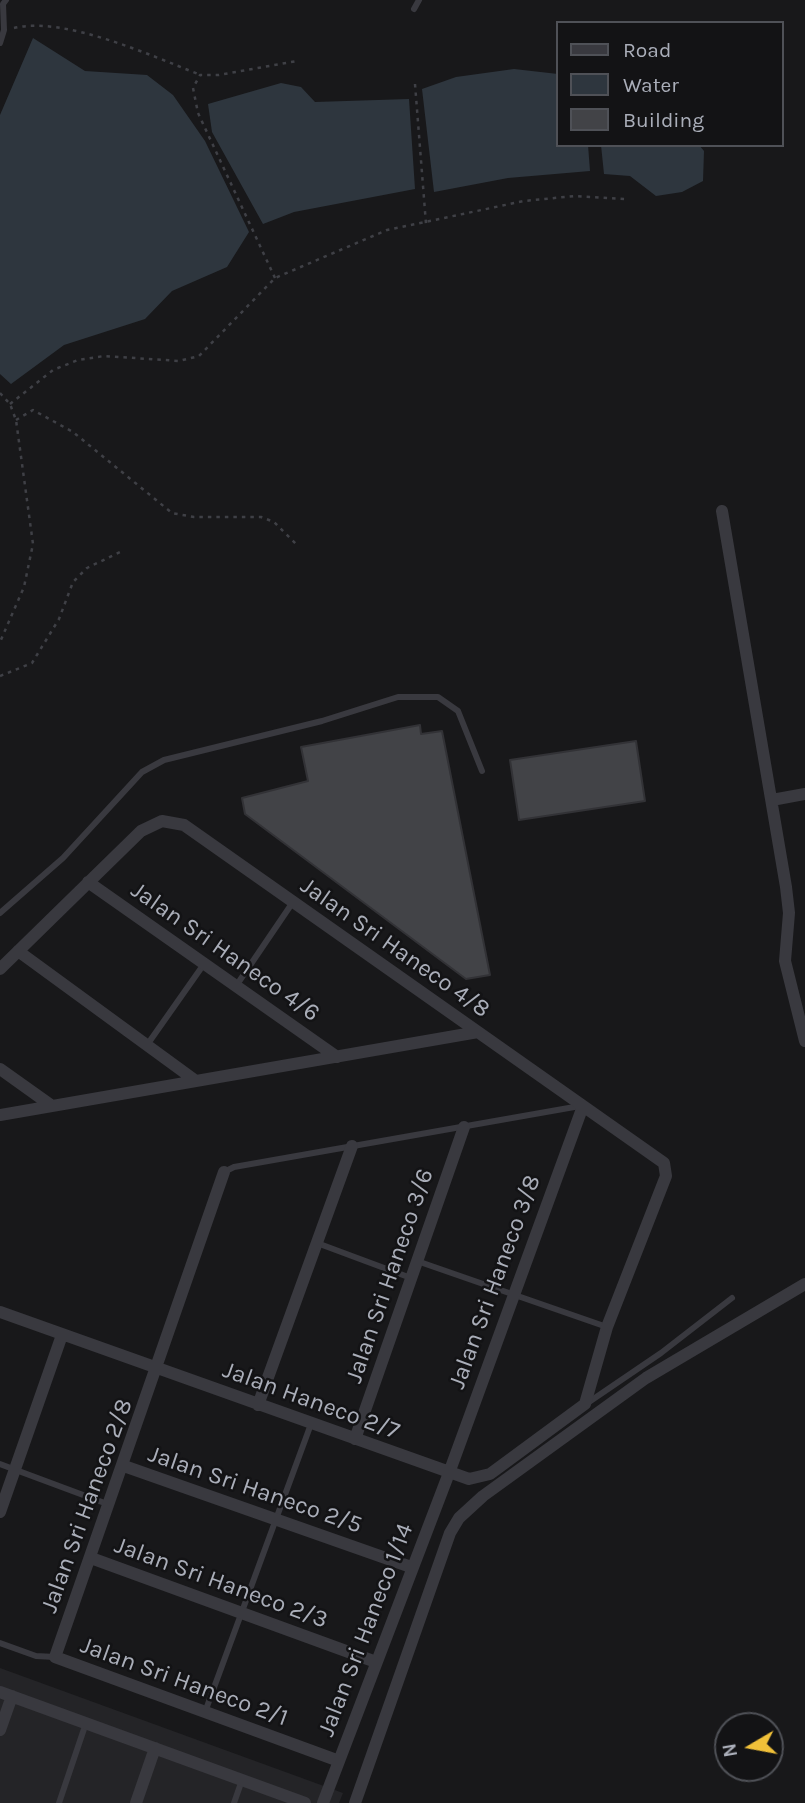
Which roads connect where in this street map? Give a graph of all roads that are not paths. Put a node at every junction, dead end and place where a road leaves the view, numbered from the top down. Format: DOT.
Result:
graph roads {
  1 [pos="6,0"];
  2 [pos="419,0"];
  3 [pos="414,9"];
  4 [pos="0,43"];
  5 [pos="722,511"];
  6 [pos="482,771"];
  7 [pos="805,794"];
  8 [pos="772,800"];
  9 [pos="89,882"];
  10 [pos="293,902"];
  11 [pos="0,913"];
  12 [pos="18,951"];
  13 [pos="204,964"];
  14 [pos="0,969"];
  15 [pos="236,986"];
  16 [pos="478,1032"];
  17 [pos="805,1041"];
  18 [pos="147,1046"];
  19 [pos="337,1057"];
  20 [pos="0,1069"];
  21 [pos="196,1081"];
  22 [pos="52,1106"];
  23 [pos="583,1106"];
  24 [pos="0,1115"];
  25 [pos="464,1126"];
  26 [pos="352,1146"];
  27 [pos="224,1172"];
  28 [pos="317,1243"];
  29 [pos="417,1261"];
  30 [pos="411,1278"];
  31 [pos="805,1284"];
  32 [pos="513,1293"];
  33 [pos="732,1298"];
  34 [pos="0,1312"];
  35 [pos="607,1327"];
  36 [pos="62,1335"];
  37 [pos="158,1369"];
  38 [pos="585,1404"];
  39 [pos="258,1405"];
  40 [pos="311,1424"];
  41 [pos="355,1439"];
  42 [pos="0,1464"];
  43 [pos="124,1466"];
  44 [pos="15,1470"];
  45 [pos="449,1473"];
  46 [pos="110,1505"];
  47 [pos="0,1512"];
  48 [pos="276,1519"];
  49 [pos="91,1558"];
  50 [pos="411,1567"];
  51 [pos="241,1614"];
  52 [pos="0,1643"];
  53 [pos="55,1657"];
  54 [pos="376,1662"];
  55 [pos="6,1694"];
  56 [pos="205,1712"];
  57 [pos="86,1723"];
  58 [pos="0,1730"];
  59 [pos="155,1748"];
  60 [pos="339,1761"];
  61 [pos="242,1780"];
  62 [pos="59,1803"];
  63 [pos="136,1803"];
  64 [pos="234,1803"];
  65 [pos="305,1803"];
  66 [pos="323,1803"];
  67 [pos="355,1803"];
  1 -- 4 [label="lane"];
  2 -- 3 [label="lane"];
  5 -- 8 [label="street"];
  6 -- 11 [label="lane"];
  7 -- 8 [label="street"];
  8 -- 17 [label="street"];
  9 -- 10 [label="street, Jalan Sri Haneco 4/8"];
  9 -- 12 [label="street"];
  9 -- 13 [label="street, Jalan Sri Haneco 4/6"];
  10 -- 15 [label="lane"];
  10 -- 16 [label="street, Jalan Sri Haneco 4/8"];
  12 -- 14 [label="street"];
  12 -- 18 [label="street"];
  13 -- 15 [label="street, Jalan Sri Haneco 4/6"];
  13 -- 18 [label="lane"];
  15 -- 19 [label="street, Jalan Sri Haneco 4/6"];
  16 -- 19 [label="street"];
  16 -- 23 [label="street, Jalan Sri Haneco 4/8"];
  18 -- 21 [label="street"];
  19 -- 21 [label="street"];
  20 -- 22 [label="street"];
  21 -- 22 [label="street"];
  22 -- 24 [label="street"];
  23 -- 25 [label="lane"];
  23 -- 32 [label="street, Jalan Sri Haneco 3/8"];
  23 -- 35 [label="street, Jalan Sri Haneco 4/8"];
  25 -- 26 [label="lane"];
  25 -- 29 [label="street, Jalan Sri Haneco 3/6"];
  26 -- 27 [label="lane"];
  26 -- 28 [label="street"];
  27 -- 37 [label="street, Jalan Sri Haneco 2/8"];
  28 -- 30 [label="lane"];
  28 -- 39 [label="street"];
  29 -- 30 [label="street, Jalan Sri Haneco 3/6"];
  29 -- 32 [label="lane"];
  30 -- 41 [label="street, Jalan Sri Haneco 3/6"];
  31 -- 67 [label="street"];
  32 -- 35 [label="lane"];
  32 -- 45 [label="street, Jalan Sri Haneco 3/8"];
  33 -- 38 [label="lane"];
  34 -- 36 [label="street, Jalan Haneco 2/7"];
  35 -- 38 [label="street, Jalan Sri Haneco 4/8"];
  36 -- 37 [label="street, Jalan Haneco 2/7"];
  36 -- 44 [label="street"];
  37 -- 39 [label="street, Jalan Haneco 2/7"];
  37 -- 43 [label="street, Jalan Sri Haneco 2/8"];
  38 -- 45 [label="street, Jalan Haneco 2/7"];
  39 -- 40 [label="street, Jalan Haneco 2/7"];
  40 -- 41 [label="street, Jalan Haneco 2/7"];
  40 -- 48 [label="lane"];
  41 -- 45 [label="street, Jalan Haneco 2/7"];
  42 -- 44 [label="lane"];
  43 -- 46 [label="street, Jalan Sri Haneco 2/8"];
  43 -- 48 [label="street, Jalan Sri Haneco 2/5"];
  44 -- 46 [label="lane"];
  44 -- 47 [label="street"];
  45 -- 50 [label="street, Jalan Sri Haneco 1/14"];
  46 -- 49 [label="street, Jalan Sri Haneco 2/8"];
  48 -- 50 [label="street, Jalan Sri Haneco 2/5"];
  48 -- 51 [label="lane"];
  49 -- 51 [label="street, Jalan Sri Haneco 2/3"];
  49 -- 53 [label="street, Jalan Sri Haneco 2/8"];
  50 -- 54 [label="street, Jalan Sri Haneco 1/14"];
  51 -- 54 [label="street, Jalan Sri Haneco 2/3"];
  51 -- 56 [label="lane"];
  52 -- 53 [label="lane"];
  53 -- 56 [label="street, Jalan Sri Haneco 2/1"];
  54 -- 60 [label="street, Jalan Sri Haneco 1/14"];
  55 -- 57 [label="street"];
  55 -- 58 [label="street"];
  56 -- 60 [label="street, Jalan Sri Haneco 2/1"];
  57 -- 59 [label="street"];
  57 -- 62 [label="lane"];
  59 -- 61 [label="street"];
  59 -- 63 [label="street"];
  60 -- 66 [label="street, Jalan Sri Haneco 1/14"];
  61 -- 64 [label="lane"];
  61 -- 65 [label="street"];
}
